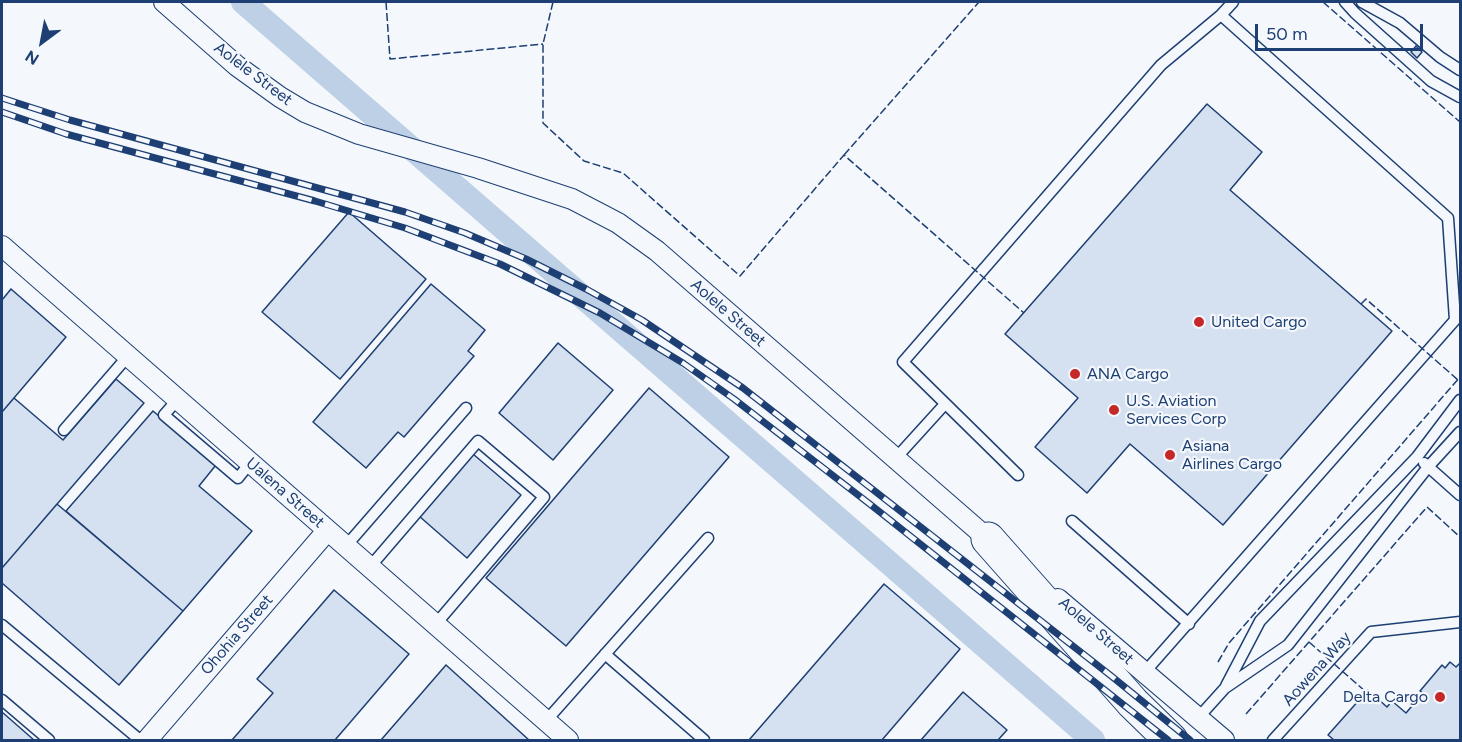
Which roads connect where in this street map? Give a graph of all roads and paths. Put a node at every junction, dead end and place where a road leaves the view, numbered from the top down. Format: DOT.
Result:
graph roads {
  1 [pos="164,2"];
  2 [pos="1233,2"];
  3 [pos="1345,2"];
  4 [pos="1362,2"];
  5 [pos="1221,15"];
  6 [pos="1461,70"];
  7 [pos="1461,98"];
  8 [pos="4,254"];
  9 [pos="128,356"];
  10 [pos="945,404"];
  11 [pos="1459,406"];
  12 [pos="466,408"];
  13 [pos="64,430"];
  14 [pos="1461,432"];
  15 [pos="1417,457"];
  16 [pos="896,459"];
  17 [pos="1428,467"];
  18 [pos="1018,475"];
  19 [pos="1461,495"];
  20 [pos="1072,521"];
  21 [pos="327,531"];
  22 [pos="708,538"];
  23 [pos="988,539"];
  24 [pos="346,546"];
  25 [pos="369,568"];
  26 [pos="1461,622"];
  27 [pos="1189,624"];
  28 [pos="2,625"];
  29 [pos="435,625"];
  30 [pos="605,654"];
  31 [pos="1144,673"];
  32 [pos="1225,688"];
  33 [pos="2,700"];
  34 [pos="1198,718"];
  35 [pos="546,721"];
  36 [pos="152,738"];
  37 [pos="1276,740"];
  38 [pos="49,741"];
  39 [pos="568,741"];
  40 [pos="704,741"];
  41 [pos="1171,741"];
  42 [pos="1224,741"];
  1 -- 16 [label="street, Aolele Street"];
  2 -- 5 [label="lane"];
  3 -- 7 [label="lane"];
  4 -- 6 [label="lane"];
  5 -- 10 [label="lane"];
  5 -- 27 [label="lane"];
  8 -- 9 [label="street, Ualena Street"];
  9 -- 13 [label="lane"];
  9 -- 21 [label="street, Ualena Street"];
  10 -- 16 [label="lane"];
  10 -- 18 [label="lane"];
  11 -- 15 [label="lane"];
  12 -- 24 [label="lane"];
  14 -- 17 [label="lane"];
  15 -- 17 [label="lane"];
  15 -- 32 [label="lane"];
  16 -- 23 [label="street, Aolele Street"];
  17 -- 19 [label="lane"];
  17 -- 32 [label="lane"];
  20 -- 27 [label="lane"];
  21 -- 24 [label="street, Ualena Street"];
  21 -- 36 [label="street, Ohohia Street"];
  22 -- 30 [label="lane"];
  23 -- 31 [label="street, Aolele Street"];
  23 -- 41 [label="highway"];
  24 -- 25 [label="street, Ualena Street"];
  25 -- 29 [label="street, Ualena Street"];
  25 -- 29 [label="lane"];
  26 -- 37 [label="lane, Aowena Way"];
  27 -- 31 [label="lane"];
  28 -- 36 [label="lane"];
  29 -- 35 [label="street, Ualena Street"];
  30 -- 35 [label="lane"];
  30 -- 40 [label="lane"];
  31 -- 34 [label="street, Aolele Street"];
  32 -- 34 [label="lane"];
  33 -- 38 [label="lane"];
  34 -- 42 [label="street, Aolele Street"];
  35 -- 39 [label="street, Ualena Street"];
}
